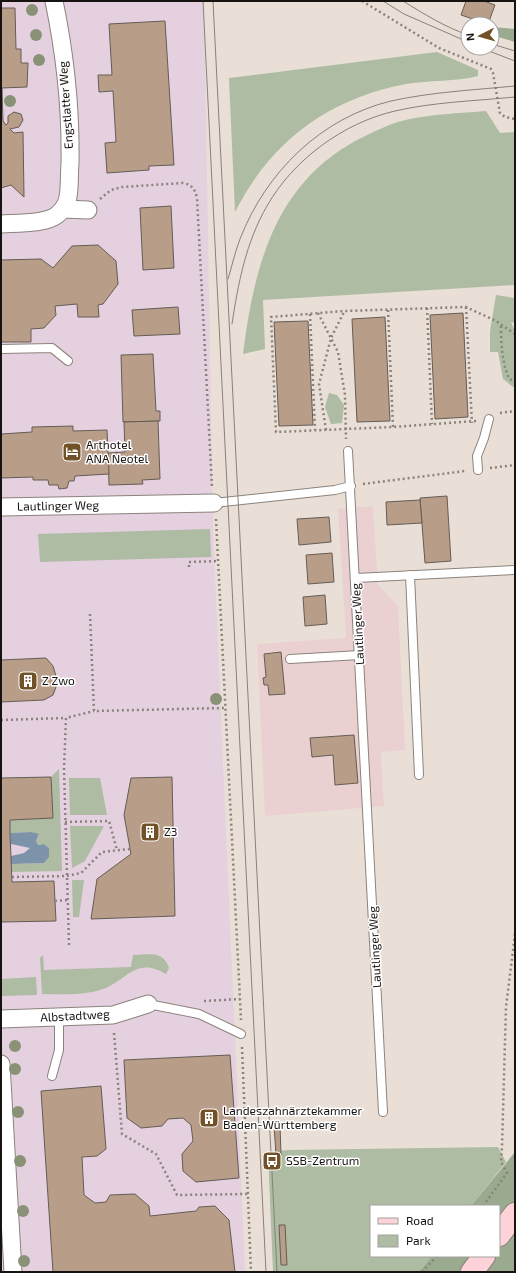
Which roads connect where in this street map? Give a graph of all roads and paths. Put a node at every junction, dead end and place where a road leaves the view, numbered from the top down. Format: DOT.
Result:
graph roads {
  1 [pos="54,1"];
  2 [pos="362,1"];
  3 [pos="515,119"];
  4 [pos="63,208"];
  5 [pos="88,210"];
  6 [pos="1,224"];
  7 [pos="466,307"];
  8 [pos="427,308"];
  9 [pos="388,310"];
  10 [pos="344,311"];
  11 [pos="318,313"];
  12 [pos="310,314"];
  13 [pos="502,326"];
  14 [pos="515,334"];
  15 [pos="331,338"];
  16 [pos="1,349"];
  17 [pos="68,361"];
  18 [pos="515,381"];
  19 [pos="489,419"];
  20 [pos="472,422"];
  21 [pos="432,424"];
  22 [pos="393,427"];
  23 [pos="315,430"];
  24 [pos="326,430"];
  25 [pos="344,430"];
  26 [pos="348,451"];
  27 [pos="477,456"];
  28 [pos="515,465"];
  29 [pos="478,470"];
  30 [pos="351,486"];
  31 [pos="214,503"];
  32 [pos="1,507"];
  33 [pos="218,561"];
  34 [pos="189,567"];
  35 [pos="515,570"];
  36 [pos="410,575"];
  37 [pos="356,578"];
  38 [pos="90,614"];
  39 [pos="360,654"];
  40 [pos="290,659"];
  41 [pos="225,708"];
  42 [pos="94,711"];
  43 [pos="66,718"];
  44 [pos="1,720"];
  45 [pos="420,774"];
  46 [pos="65,822"];
  47 [pos="130,849"];
  48 [pos="117,850"];
  49 [pos="66,876"];
  50 [pos="12,877"];
  51 [pos="67,900"];
  52 [pos="55,901"];
  53 [pos="515,934"];
  54 [pos="69,945"];
  55 [pos="148,1004"];
  56 [pos="113,1015"];
  57 [pos="58,1018"];
  58 [pos="1,1019"];
  59 [pos="241,1034"];
  60 [pos="1,1064"];
  61 [pos="52,1076"];
  62 [pos="383,1112"];
  63 [pos="248,1194"];
  64 [pos="484,1205"];
  65 [pos="515,1214"];
  66 [pos="500,1234"];
  67 [pos="436,1257"];
  68 [pos="483,1257"];
  69 [pos="13,1272"];
  70 [pos="251,1272"];
  71 [pos="422,1272"];
  72 [pos="472,1272"];
  1 -- 4 [label="street, Engstlatter Weg"];
  2 -- 3 [label="path"];
  4 -- 5 [label="street"];
  4 -- 6 [label="street"];
  5 -- 31 [label="path"];
  7 -- 8 [label="path"];
  7 -- 13 [label="path"];
  7 -- 20 [label="path"];
  8 -- 9 [label="path"];
  8 -- 21 [label="path"];
  9 -- 10 [label="path"];
  9 -- 22 [label="path"];
  10 -- 11 [label="path"];
  10 -- 15 [label="path"];
  11 -- 12 [label="path"];
  11 -- 15 [label="path"];
  12 -- 23 [label="path"];
  12 -- 23 [label="path"];
  13 -- 14 [label="path"];
  13 -- 18 [label="path"];
  15 -- 24 [label="path"];
  15 -- 25 [label="path"];
  16 -- 17 [label="lane"];
  19 -- 20 [label="path"];
  19 -- 27 [label="lane"];
  20 -- 21 [label="path"];
  20 -- 27 [label="path"];
  21 -- 22 [label="path"];
  22 -- 25 [label="path"];
  23 -- 24 [label="path"];
  24 -- 25 [label="path"];
  25 -- 26 [label="path"];
  26 -- 30 [label="lane"];
  27 -- 29 [label="lane"];
  28 -- 29 [label="path"];
  29 -- 30 [label="path"];
  30 -- 31 [label="lane, Lautlinger Weg"];
  30 -- 37 [label="lane, Lautlinger Weg"];
  31 -- 32 [label="street, Lautlinger Weg"];
  31 -- 33 [label="path"];
  33 -- 34 [label="path"];
  33 -- 41 [label="path"];
  35 -- 36 [label="lane"];
  36 -- 37 [label="lane"];
  36 -- 45 [label="lane"];
  37 -- 39 [label="lane, Lautlinger Weg"];
  38 -- 42 [label="path"];
  39 -- 40 [label="lane"];
  39 -- 62 [label="lane, Lautlinger Weg"];
  41 -- 42 [label="path"];
  41 -- 59 [label="path"];
  42 -- 43 [label="path"];
  43 -- 44 [label="path"];
  43 -- 46 [label="path"];
  46 -- 48 [label="path"];
  46 -- 49 [label="path"];
  47 -- 48 [label="path"];
  48 -- 49 [label="path"];
  49 -- 50 [label="path"];
  49 -- 51 [label="path"];
  51 -- 52 [label="path"];
  51 -- 54 [label="path"];
  53 -- 64 [label="path"];
  55 -- 56 [label="street, Albstadtweg"];
  55 -- 59 [label="lane"];
  56 -- 57 [label="street, Albstadtweg"];
  56 -- 63 [label="path"];
  57 -- 58 [label="street, Albstadtweg"];
  57 -- 61 [label="lane"];
  59 -- 63 [label="path"];
  60 -- 69 [label="street"];
  63 -- 70 [label="path"];
  65 -- 66 [label="main road"];
  67 -- 71 [label="path"];
  68 -- 72 [label="main road"];
}
